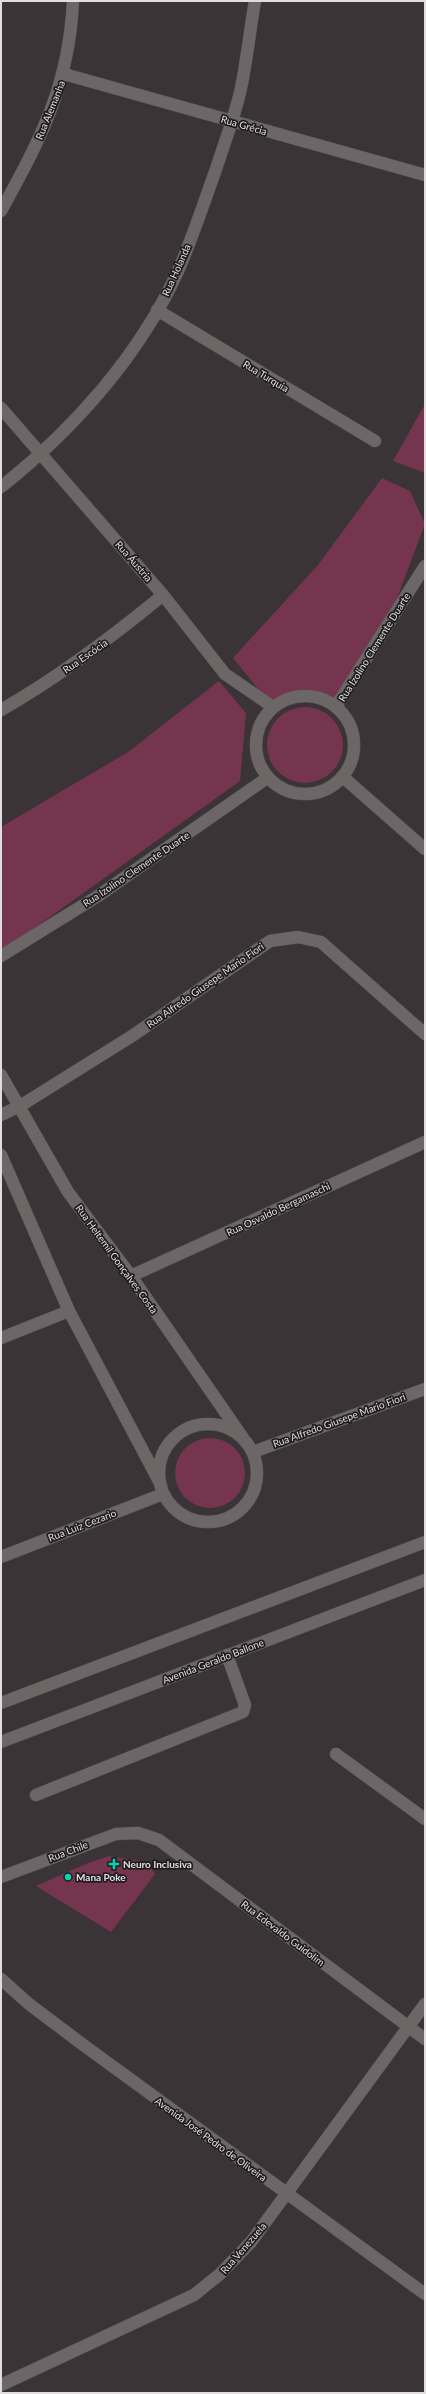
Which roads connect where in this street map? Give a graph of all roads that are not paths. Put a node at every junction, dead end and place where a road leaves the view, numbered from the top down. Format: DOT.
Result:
graph roads {
  1 [pos="73,1"];
  2 [pos="255,1"];
  3 [pos="64,74"];
  4 [pos="231,121"];
  5 [pos="425,175"];
  6 [pos="1,210"];
  7 [pos="157,310"];
  8 [pos="1,408"];
  9 [pos="375,441"];
  10 [pos="40,454"];
  11 [pos="1,487"];
  12 [pos="425,566"];
  13 [pos="163,595"];
  14 [pos="336,706"];
  15 [pos="273,707"];
  16 [pos="1,710"];
  17 [pos="267,778"];
  18 [pos="343,778"];
  19 [pos="425,849"];
  20 [pos="1,956"];
  21 [pos="425,1034"];
  22 [pos="1,1075"];
  23 [pos="20,1106"];
  24 [pos="1,1115"];
  25 [pos="425,1142"];
  26 [pos="1,1155"];
  27 [pos="131,1276"];
  28 [pos="69,1312"];
  29 [pos="1,1338"];
  30 [pos="425,1389"];
  31 [pos="243,1438"];
  32 [pos="253,1452"];
  33 [pos="162,1490"];
  34 [pos="425,1542"];
  35 [pos="1,1557"];
  36 [pos="425,1580"];
  37 [pos="227,1655"];
  38 [pos="1,1703"];
  39 [pos="1,1742"];
  40 [pos="336,1754"];
  41 [pos="36,1795"];
  42 [pos="425,1819"];
  43 [pos="138,1833"];
  44 [pos="1,1877"];
  45 [pos="1,1979"];
  46 [pos="425,2004"];
  47 [pos="409,2026"];
  48 [pos="425,2038"];
  49 [pos="286,2194"];
  50 [pos="425,2294"];
  51 [pos="1,2385"];
  1 -- 3 [label="street, Rua Alemanha"];
  2 -- 4 [label="street, Rua Holanda"];
  3 -- 4 [label="street, Rua Grécia"];
  3 -- 6 [label="street, Rua Alemanha"];
  4 -- 5 [label="street, Rua Grécia"];
  4 -- 7 [label="street, Rua Holanda"];
  7 -- 9 [label="street, Rua Turquia"];
  7 -- 10 [label="street, Rua Holanda"];
  8 -- 10 [label="street, Rua Áustria"];
  10 -- 11 [label="street, Rua Holanda"];
  10 -- 13 [label="street, Rua Áustria"];
  12 -- 14 [label="street, Rua Izolino Clemente Duarte"];
  13 -- 15 [label="street, Rua Áustria"];
  13 -- 16 [label="street, Rua Escócia"];
  14 -- 15 [label="street"];
  14 -- 18 [label="street"];
  15 -- 17 [label="street"];
  17 -- 18 [label="street"];
  17 -- 20 [label="street, Rua Izolino Clemente Duarte"];
  18 -- 19 [label="street"];
  21 -- 23 [label="street, Rua Alfredo Giusepe Mario Fiori"];
  22 -- 23 [label="street, Rua Heltemil Gonçalves Costa"];
  23 -- 24 [label="street"];
  23 -- 27 [label="street, Rua Heltemil Gonçalves Costa"];
  25 -- 27 [label="street, Rua Osvaldo Bergamaschi"];
  26 -- 28 [label="street"];
  27 -- 31 [label="street, Rua Heltemil Gonçalves Costa"];
  28 -- 29 [label="street"];
  28 -- 33 [label="street"];
  30 -- 32 [label="street, Rua Alfredo Giusepe Mario Fiori"];
  31 -- 32 [label="street"];
  31 -- 33 [label="street"];
  32 -- 33 [label="street"];
  33 -- 35 [label="street, Rua Luiz Cezario"];
  34 -- 38 [label="street"];
  36 -- 37 [label="street, Avenida Geraldo Ballone"];
  37 -- 39 [label="street, Avenida Geraldo Ballone"];
  37 -- 41 [label="street"];
  40 -- 42 [label="street"];
  43 -- 44 [label="street, Rua Chile"];
  43 -- 47 [label="street, Rua Edevaldo Guidolim"];
  45 -- 49 [label="street, Avenida José Pedro de Oliveira"];
  46 -- 47 [label="street, Rua Venezuela"];
  47 -- 48 [label="street, Rua Edevaldo Guidolim"];
  47 -- 49 [label="street, Rua Venezuela"];
  49 -- 50 [label="street, Avenida José Pedro de Oliveira"];
  49 -- 51 [label="street, Rua Venezuela"];
}
